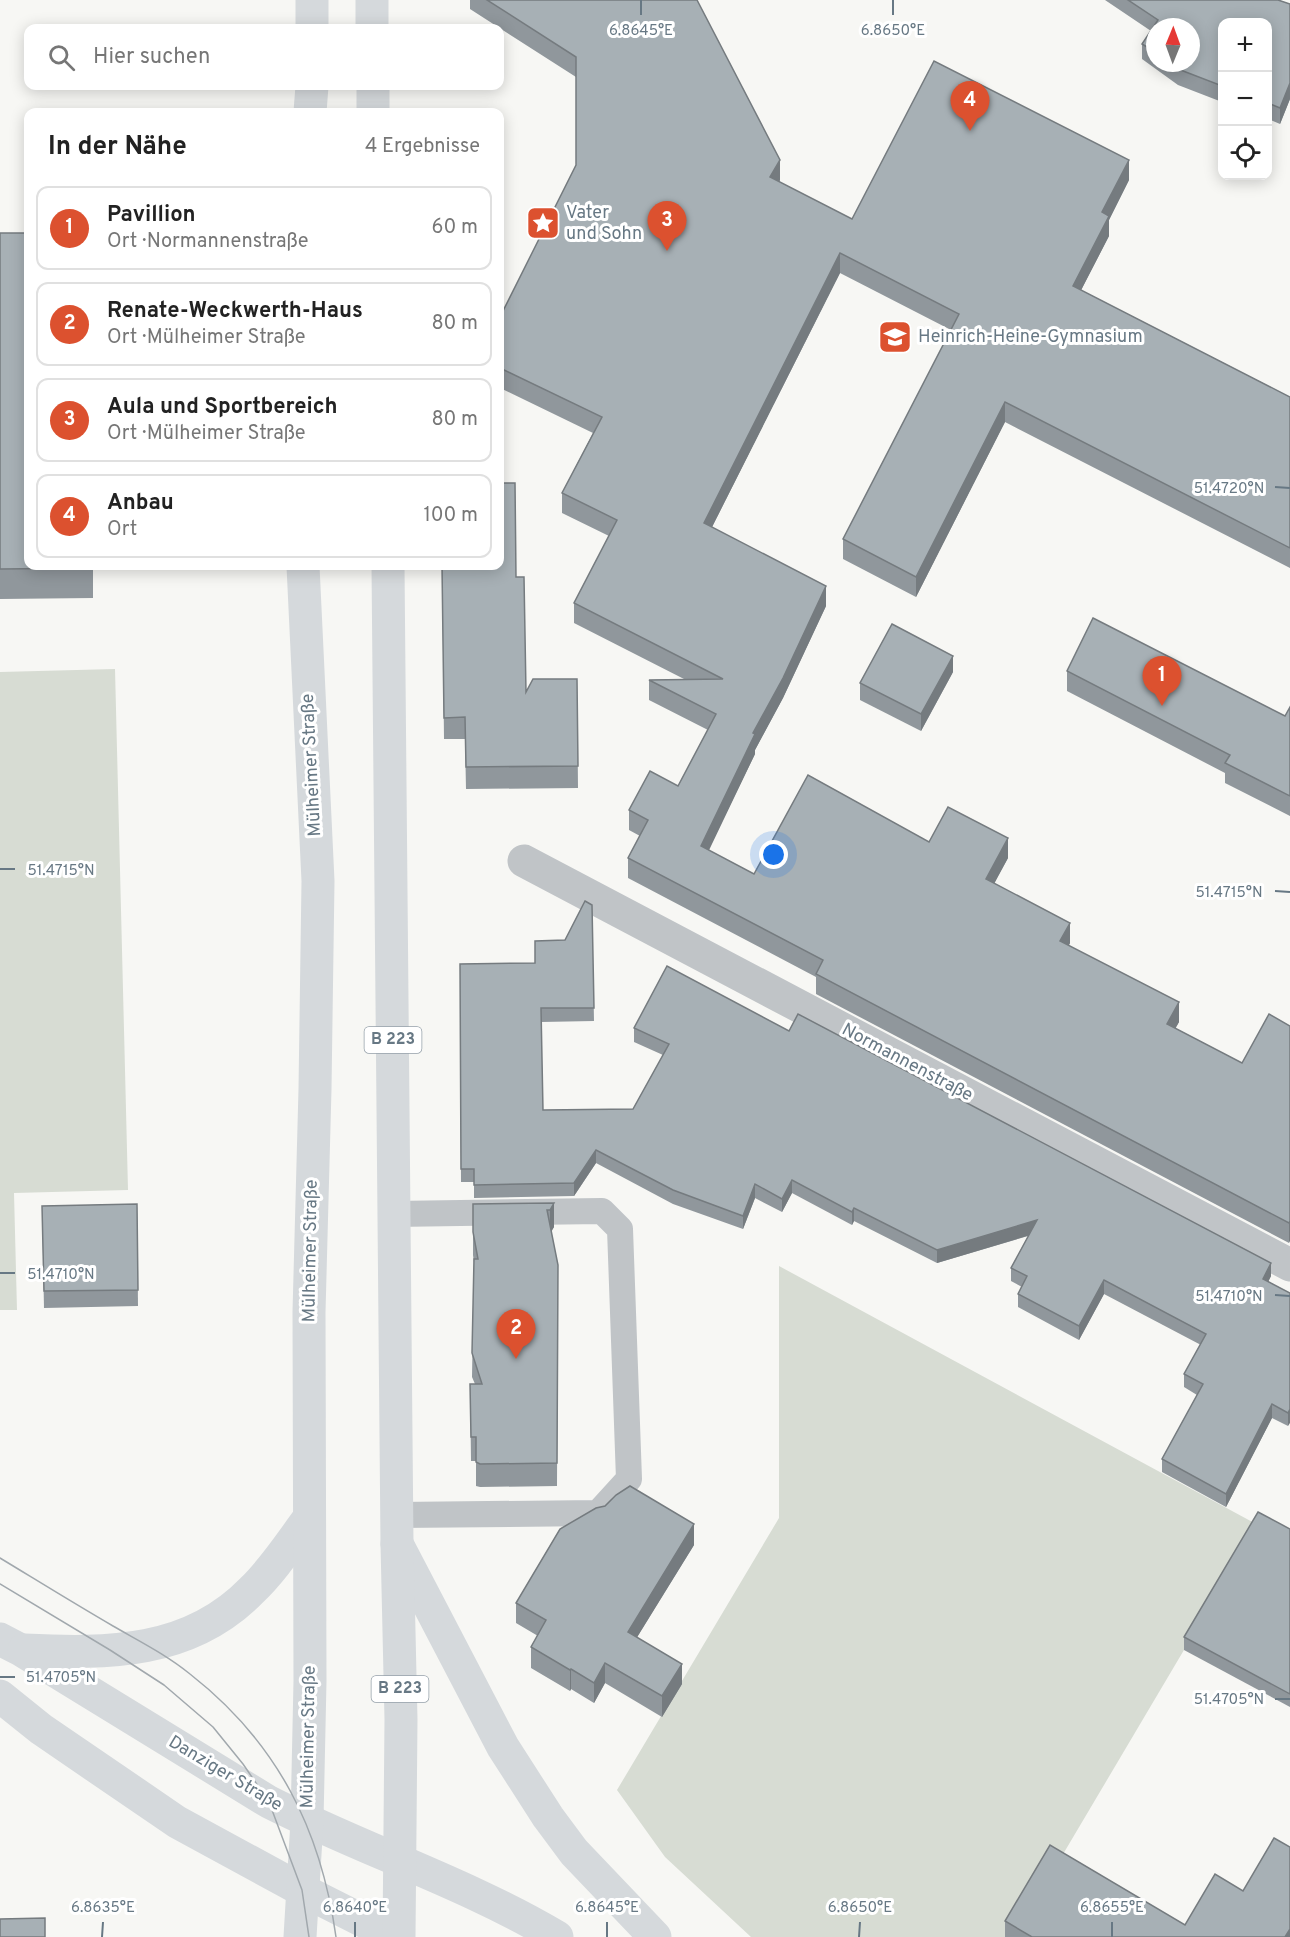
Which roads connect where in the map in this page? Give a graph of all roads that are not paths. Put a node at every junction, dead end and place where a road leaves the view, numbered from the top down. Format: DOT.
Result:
graph roads {
  1 [pos="312,0"];
  2 [pos="372,0"];
  3 [pos="312,24"];
  4 [pos="372,24"];
  5 [pos="312,90"];
  6 [pos="373,90"];
  7 [pos="310,108"];
  8 [pos="374,108"];
  9 [pos="303,570"];
  10 [pos="388,570"];
  11 [pos="524,861"];
  12 [pos="394,1214"];
  13 [pos="1290,1265"];
  14 [pos="309,1518"];
  15 [pos="397,1530"];
  16 [pos="11,1645"];
  17 [pos="0,1696"];
  18 [pos="307,1821"];
  19 [pos="400,1862"];
  20 [pos="302,1890"];
  21 [pos="300,1937"];
  22 [pos="397,1937"];
  23 [pos="557,1937"];
  24 [pos="656,1937"];
  1 -- 3 [label="main road"];
  2 -- 4 [label="main road"];
  5 -- 7 [label="main road"];
  6 -- 8 [label="main road"];
  9 -- 14 [label="main road, Mülheimer Straße"];
  10 -- 12 [label="main road, B 223"];
  11 -- 13 [label="street, Normannenstraße"];
  12 -- 15 [label="main road, B 223"];
  12 -- 15 [label="lane"];
  14 -- 16 [label="main road"];
  14 -- 18 [label="main road, Mülheimer Straße"];
  15 -- 19 [label="main road, B 223"];
  15 -- 24 [label="main road"];
  16 -- 18 [label="main road, Danziger Straße"];
  17 -- 20 [label="main road"];
  18 -- 19 [label="main road, Danziger Straße"];
  18 -- 20 [label="main road, Mülheimer Straße"];
  19 -- 22 [label="main road, B 223"];
  19 -- 23 [label="main road, Danziger Straße"];
  20 -- 21 [label="main road, Mülheimer Straße"];
  20 -- 22 [label="main road"];
}
